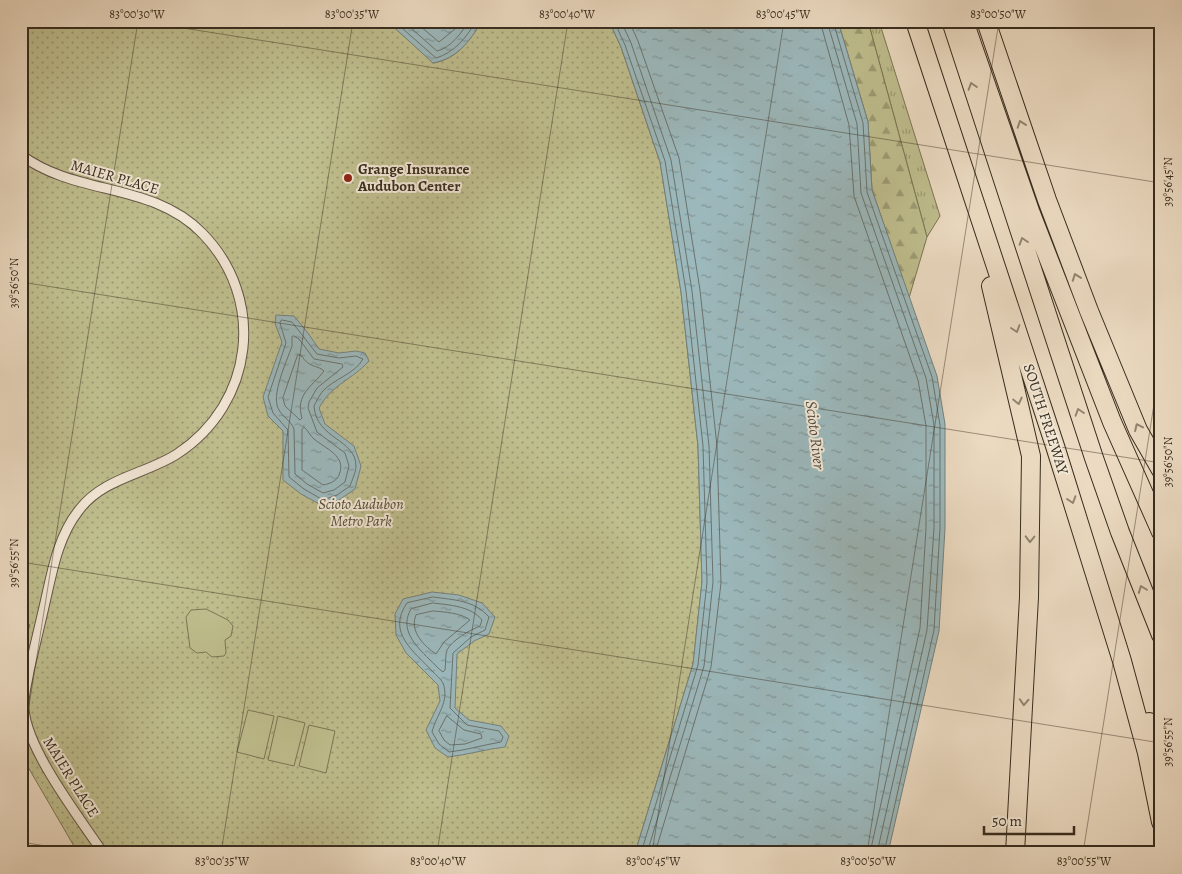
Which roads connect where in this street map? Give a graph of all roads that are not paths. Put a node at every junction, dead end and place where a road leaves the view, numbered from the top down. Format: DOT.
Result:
graph roads {
  1 [pos="915,21"];
  2 [pos="951,21"];
  3 [pos="964,21"];
  4 [pos="986,21"];
  5 [pos="952,133"];
  6 [pos="21,155"];
  7 [pos="1161,470"];
  8 [pos="1161,532"];
  9 [pos="1106,610"];
  10 [pos="1161,635"];
  11 [pos="1161,753"];
  12 [pos="1161,822"];
  13 [pos="103,853"];
  14 [pos="1015,853"];
  1 -- 5 [label="highway, SOUTH FREEWAY"];
  10 -- 2 [label="highway, one-way"];
  3 -- 8 [label="highway"];
  7 -- 4 [label="highway, one-way"];
  5 -- 9 [label="highway, SOUTH FREEWAY, one-way"];
  5 -- 14 [label="highway, one-way"];
  6 -- 13 [label="street, MAIER PLACE"];
  9 -- 11 [label="highway"];
  9 -- 12 [label="highway, SOUTH FREEWAY"];
}
